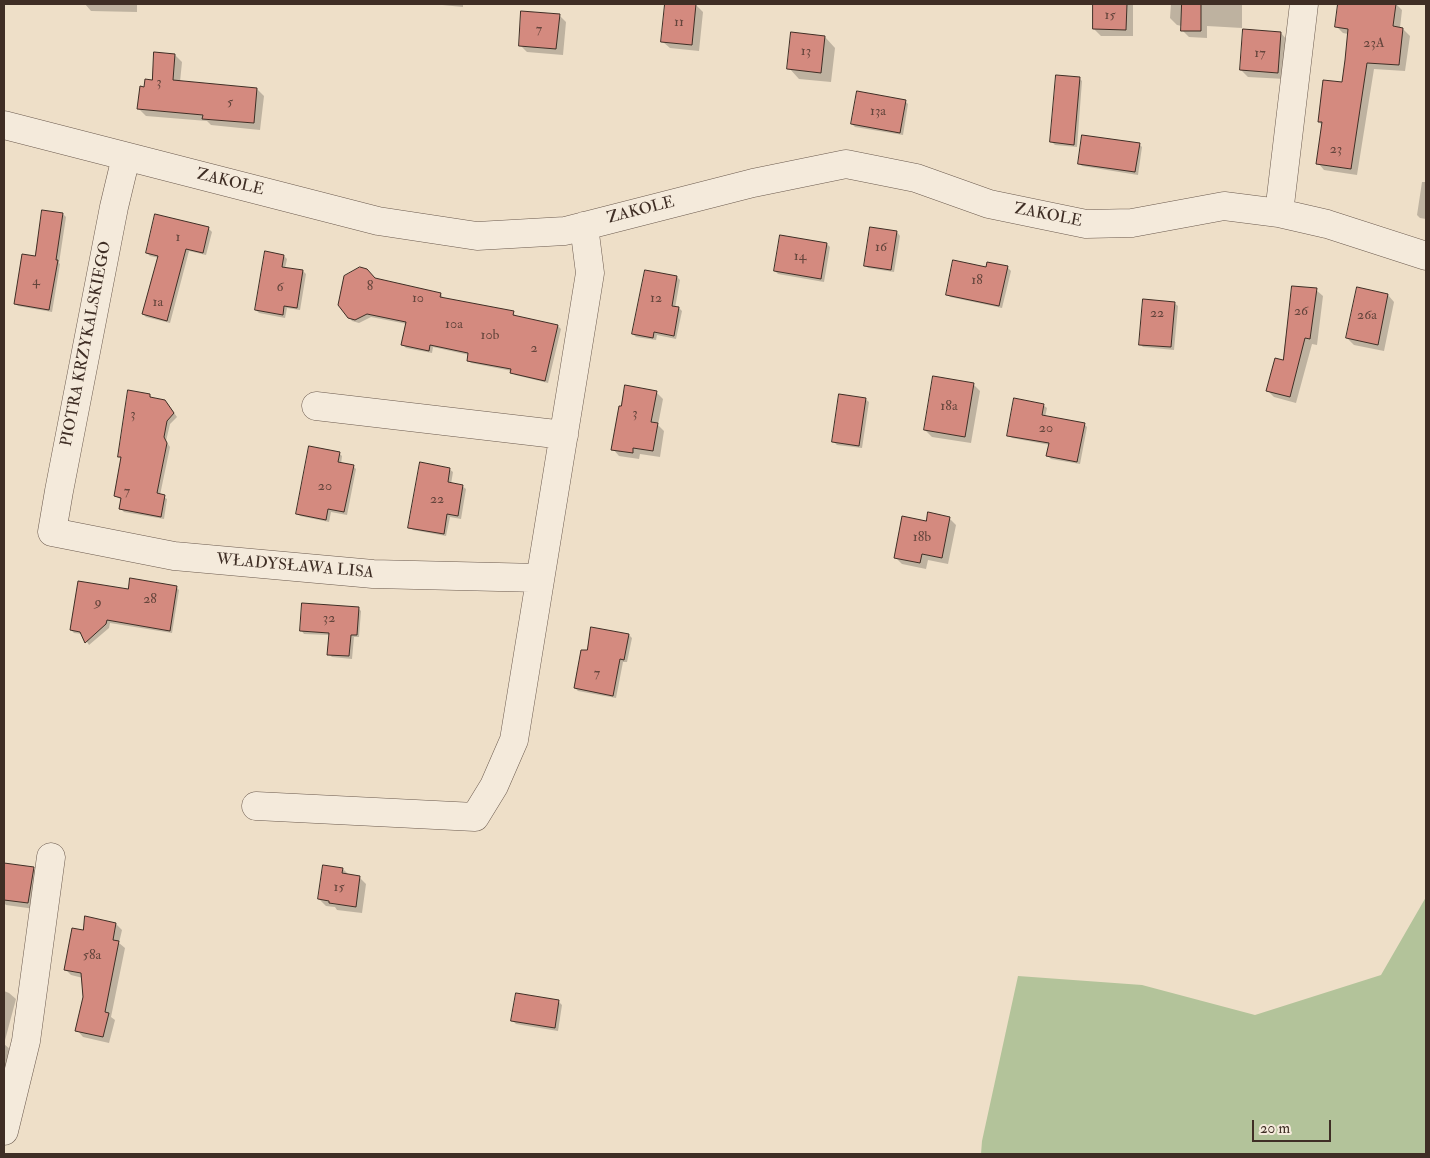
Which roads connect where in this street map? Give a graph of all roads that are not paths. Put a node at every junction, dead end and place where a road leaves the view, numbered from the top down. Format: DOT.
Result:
graph roads {
  1 [pos="1304,4"];
  2 [pos="4,126"];
  3 [pos="126,157"];
  4 [pos="1279,213"];
  5 [pos="584,226"];
  6 [pos="1426,256"];
  7 [pos="316,406"];
  8 [pos="564,435"];
  9 [pos="52,532"];
  10 [pos="540,578"];
  11 [pos="256,806"];
  12 [pos="51,858"];
  13 [pos="4,1131"];
  1 -- 4 [label="street"];
  2 -- 3 [label="street, ZAKOLE"];
  3 -- 5 [label="street, ZAKOLE"];
  3 -- 9 [label="street, PIOTRA KRZYKALSKIEGO"];
  4 -- 5 [label="street, ZAKOLE"];
  4 -- 6 [label="street, ZAKOLE"];
  5 -- 8 [label="street"];
  7 -- 8 [label="street"];
  8 -- 10 [label="street"];
  9 -- 10 [label="street, WŁADYSŁAWA LISA"];
  10 -- 11 [label="street"];
  12 -- 13 [label="street"];
}
